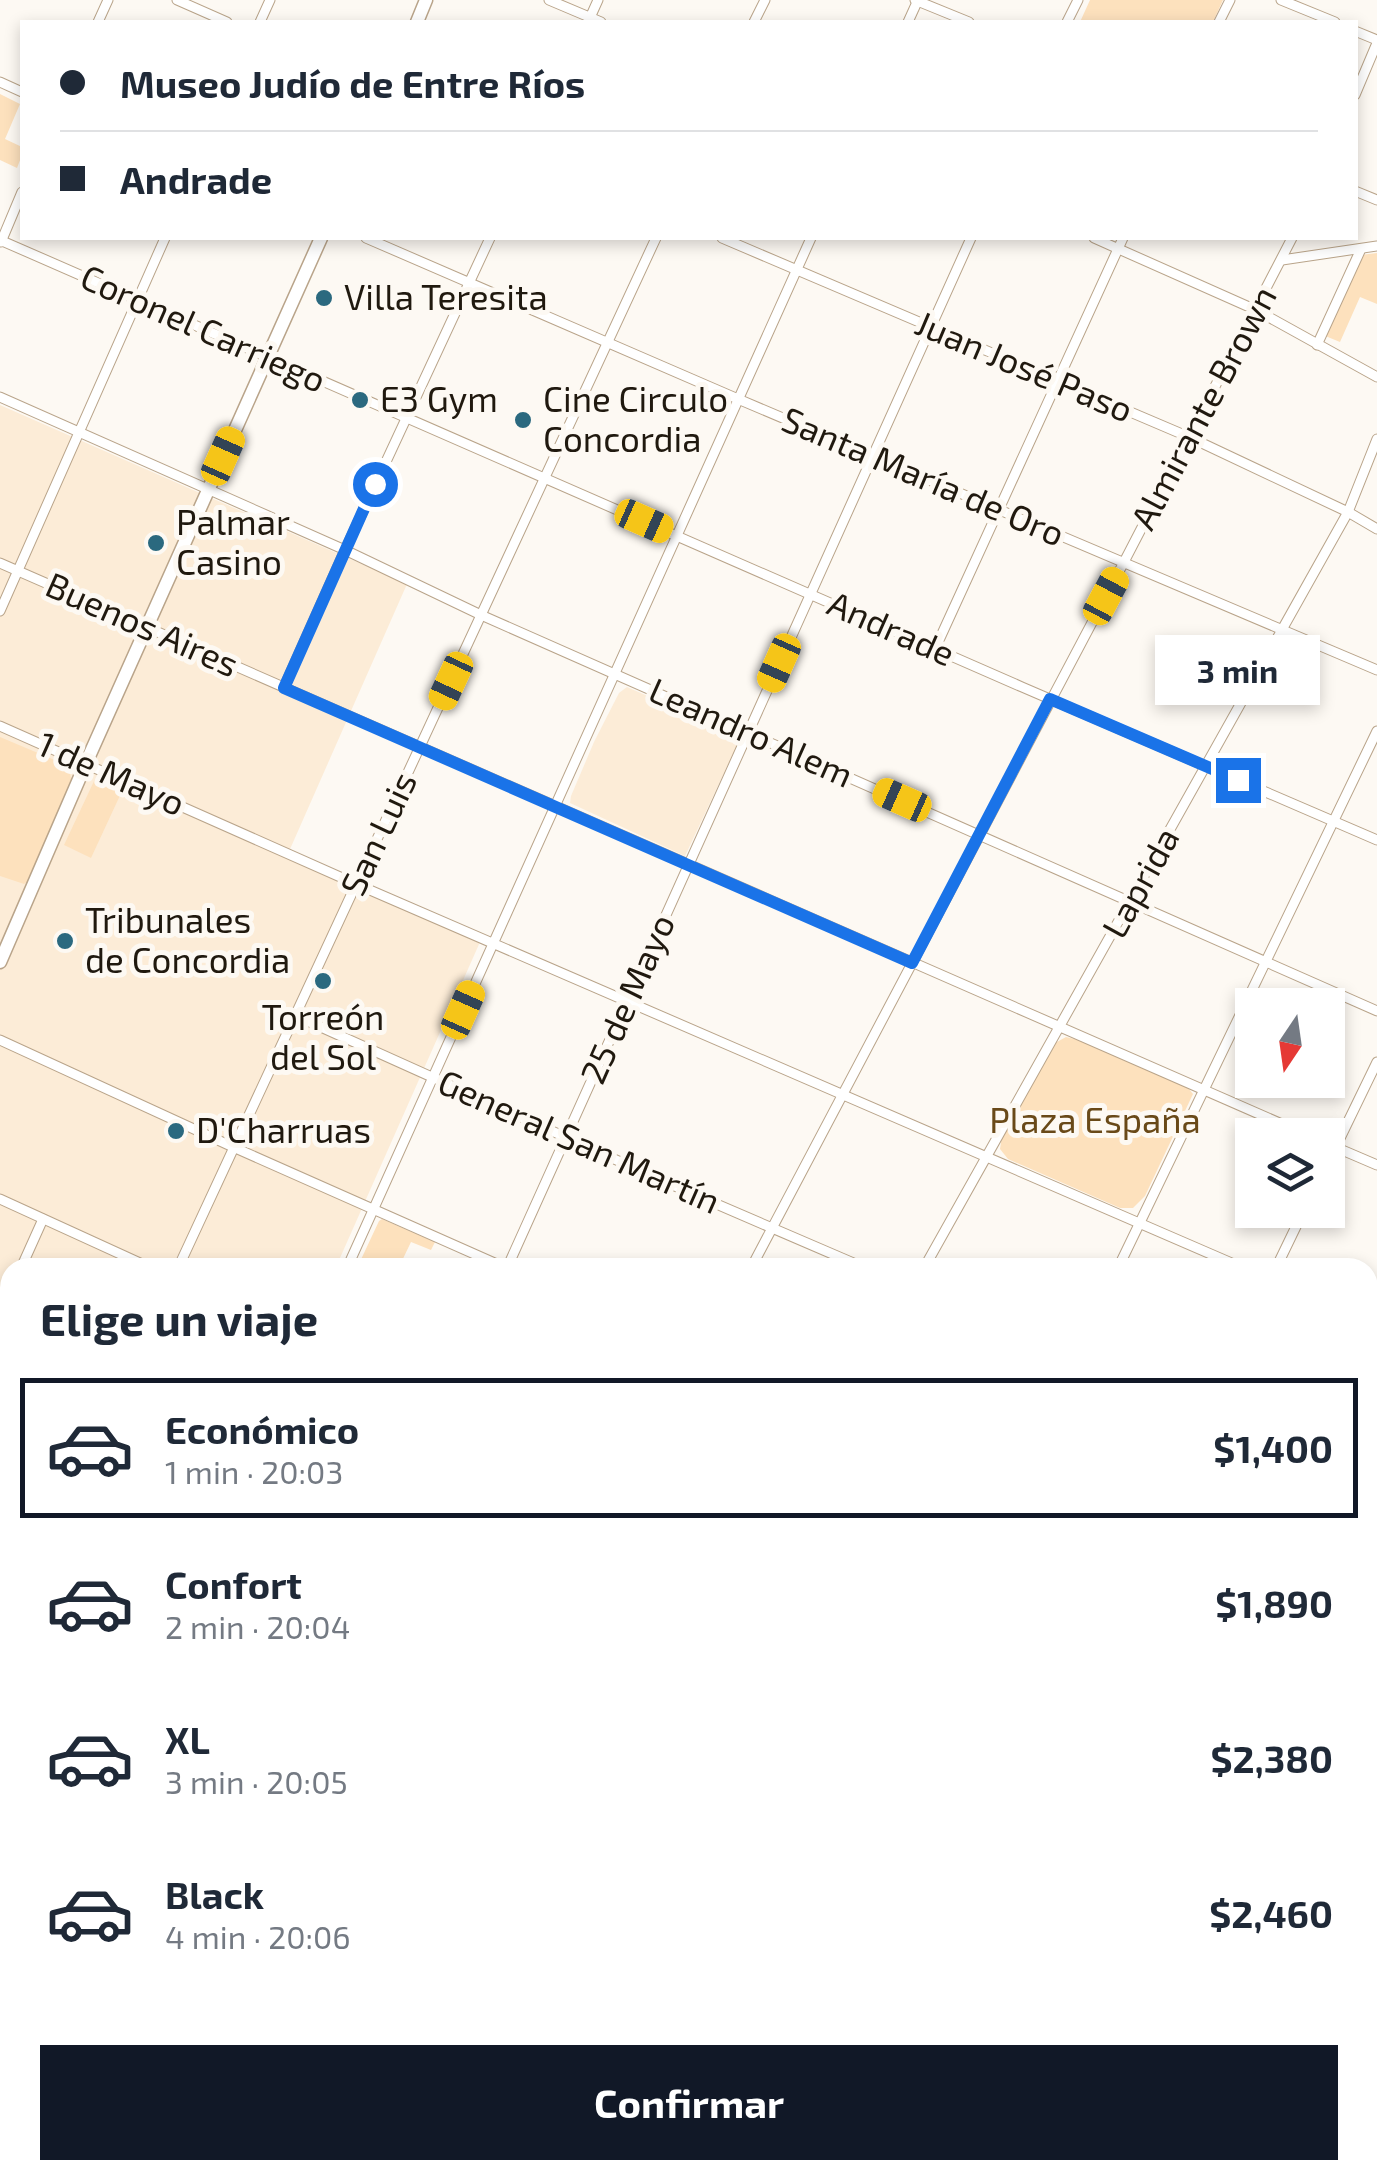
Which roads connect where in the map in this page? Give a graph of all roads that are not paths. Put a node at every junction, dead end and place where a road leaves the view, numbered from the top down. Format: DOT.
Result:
graph roads {
  1 [pos="177,0"];
  2 [pos="549,0"];
  3 [pos="598,0"];
  4 [pos="917,0"];
  5 [pos="1281,0"];
  6 [pos="223,20"];
  7 [pos="590,20"];
  8 [pos="964,20"];
  9 [pos="1330,20"];
  10 [pos="1377,41"];
  11 [pos="1358,88"];
  12 [pos="20,197"];
  13 [pos="164,240"];
  14 [pos="320,240"];
  15 [pos="371,240"];
  16 [pos="489,240"];
  17 [pos="655,240"];
  18 [pos="727,240"];
  19 [pos="811,240"];
  20 [pos="970,240"];
  21 [pos="1099,240"];
  22 [pos="1123,240"];
  23 [pos="1291,240"];
  24 [pos="1,241"];
  25 [pos="1377,246"];
  26 [pos="1119,248"];
  27 [pos="1360,249"];
  28 [pos="1282,260"];
  29 [pos="797,270"];
  30 [pos="470,281"];
  31 [pos="137,300"];
  32 [pos="1256,310"];
  33 [pos="930,327"];
  34 [pos="608,342"];
  35 [pos="1318,344"];
  36 [pos="267,356"];
  37 [pos="1377,378"];
  38 [pos="1058,381"];
  39 [pos="0,397"];
  40 [pos="738,399"];
  41 [pos="406,417"];
  42 [pos="79,431"];
  43 [pos="1188,437"];
  44 [pos="1377,440"];
  45 [pos="872,456"];
  46 [pos="544,477"];
  47 [pos="208,490"];
  48 [pos="999,509"];
  49 [pos="1348,512"];
  50 [pos="1377,529"];
  51 [pos="676,536"];
  52 [pos="345,550"];
  53 [pos="1124,562"];
  54 [pos="0,563"];
  55 [pos="18,571"];
  56 [pos="810,594"];
  57 [pos="0,611"];
  58 [pos="482,615"];
  59 [pos="146,627"];
  60 [pos="1283,629"];
  61 [pos="935,649"];
  62 [pos="1377,670"];
  63 [pos="614,673"];
  64 [pos="284,688"];
  65 [pos="1050,699"];
  66 [pos="0,726"];
  67 [pos="1377,731"];
  68 [pos="748,732"];
  69 [pos="420,747"];
  70 [pos="86,763"];
  71 [pos="1206,767"];
  72 [pos="554,807"];
  73 [pos="1334,820"];
  74 [pos="979,834"];
  75 [pos="1377,840"];
  76 [pos="688,864"];
  77 [pos="356,884"];
  78 [pos="1131,901"];
  79 [pos="493,942"];
  80 [pos="0,962"];
  81 [pos="1266,962"];
  82 [pos="912,963"];
  83 [pos="628,999"];
  84 [pos="1377,1011"];
  85 [pos="294,1015"];
  86 [pos="1060,1026"];
  87 [pos="0,1040"];
  88 [pos="1377,1062"];
  89 [pos="433,1078"];
  90 [pos="1204,1090"];
  91 [pos="843,1094"];
  92 [pos="1268,1118"];
  93 [pos="1345,1120"];
  94 [pos="566,1137"];
  95 [pos="233,1147"];
  96 [pos="1345,1151"];
  97 [pos="987,1156"];
  98 [pos="1377,1165"];
  99 [pos="0,1199"];
  100 [pos="372,1209"];
  101 [pos="43,1219"];
  102 [pos="1139,1222"];
  103 [pos="774,1227"];
  104 [pos="1295,1228"];
  105 [pos="25,1258"];
  106 [pos="129,1258"];
  107 [pos="183,1258"];
  108 [pos="350,1258"];
  109 [pos="483,1258"];
  110 [pos="511,1258"];
  111 [pos="756,1258"];
  112 [pos="843,1258"];
  113 [pos="930,1258"];
  114 [pos="1123,1258"];
  115 [pos="1220,1258"];
  116 [pos="1281,1258"];
  1 -- 6 [label="street"];
  2 -- 7 [label="street"];
  3 -- 7 [label="street"];
  4 -- 8 [label="street"];
  5 -- 9 [label="street"];
  10 -- 11 [label="street"];
  12 -- 24 [label="street"];
  13 -- 31 [label="street"];
  14 -- 36 [label="street"];
  15 -- 30 [label="street, Santa María de Oro"];
  16 -- 30 [label="street"];
  17 -- 34 [label="street, San Luis"];
  18 -- 29 [label="street, Juan José Paso"];
  19 -- 29 [label="street"];
  20 -- 33 [label="street, 25 de Mayo"];
  21 -- 26 [label="street"];
  22 -- 26 [label="street"];
  23 -- 28 [label="street, Almirante Brown"];
  24 -- 31 [label="street, Coronel Carriego"];
  25 -- 27 [label="street"];
  26 -- 32 [label="street"];
  26 -- 38 [label="street"];
  27 -- 28 [label="street"];
  27 -- 35 [label="street"];
  28 -- 32 [label="street, Almirante Brown"];
  29 -- 33 [label="street, Juan José Paso"];
  29 -- 40 [label="street"];
  30 -- 34 [label="street, Santa María de Oro"];
  30 -- 41 [label="street"];
  31 -- 36 [label="street, Coronel Carriego"];
  31 -- 42 [label="street"];
  32 -- 35 [label="street"];
  32 -- 43 [label="street, Almirante Brown"];
  33 -- 38 [label="street, Juan José Paso"];
  33 -- 45 [label="street, 25 de Mayo"];
  34 -- 40 [label="street, Santa María de Oro"];
  34 -- 46 [label="street, San Luis"];
  35 -- 37 [label="street"];
  36 -- 41 [label="street, Coronel Carriego"];
  36 -- 47 [label="street"];
  38 -- 43 [label="street, Juan José Paso"];
  38 -- 48 [label="street"];
  39 -- 42 [label="street, Leandro Alem"];
  40 -- 45 [label="street, Santa María de Oro"];
  40 -- 51 [label="street"];
  41 -- 46 [label="street, Andrade"];
  41 -- 52 [label="street"];
  42 -- 47 [label="street, Leandro Alem"];
  42 -- 55 [label="street"];
  43 -- 49 [label="street, Juan José Paso"];
  43 -- 53 [label="street, Almirante Brown"];
  44 -- 49 [label="street, Laprida"];
  45 -- 48 [label="street, Santa María de Oro"];
  45 -- 56 [label="street, 25 de Mayo"];
  46 -- 51 [label="street, Andrade"];
  46 -- 58 [label="street, San Luis"];
  47 -- 52 [label="street, Leandro Alem"];
  47 -- 59 [label="street"];
  48 -- 53 [label="street, Santa María de Oro"];
  48 -- 61 [label="street"];
  49 -- 50 [label="street, Juan José Paso"];
  49 -- 60 [label="street, Laprida"];
  51 -- 56 [label="street, Andrade"];
  51 -- 63 [label="street"];
  52 -- 58 [label="street, Leandro Alem"];
  52 -- 64 [label="street"];
  53 -- 60 [label="street, Santa María de Oro"];
  53 -- 65 [label="street, Almirante Brown"];
  54 -- 55 [label="street, Buenos Aires"];
  55 -- 57 [label="street"];
  55 -- 59 [label="street, Buenos Aires"];
  56 -- 61 [label="street, Andrade"];
  56 -- 68 [label="street, 25 de Mayo"];
  58 -- 63 [label="street, Leandro Alem"];
  58 -- 69 [label="street, San Luis"];
  59 -- 64 [label="street, Buenos Aires"];
  59 -- 70 [label="street"];
  60 -- 62 [label="street, Santa María de Oro"];
  60 -- 71 [label="street, Laprida"];
  61 -- 65 [label="street, Andrade"];
  63 -- 68 [label="street, Leandro Alem"];
  63 -- 72 [label="street"];
  64 -- 69 [label="street, Buenos Aires"];
  65 -- 71 [label="street, Andrade"];
  65 -- 74 [label="street, Almirante Brown"];
  66 -- 70 [label="street, 1 de Mayo"];
  67 -- 73 [label="street"];
  68 -- 74 [label="street, Leandro Alem"];
  68 -- 76 [label="street, 25 de Mayo"];
  69 -- 72 [label="street, Buenos Aires"];
  69 -- 77 [label="street, San Luis"];
  70 -- 77 [label="street, 1 de Mayo"];
  70 -- 80 [label="street"];
  71 -- 73 [label="street, Andrade"];
  71 -- 78 [label="street, Laprida"];
  72 -- 76 [label="street, Buenos Aires"];
  72 -- 79 [label="street"];
  73 -- 75 [label="street, Andrade"];
  73 -- 81 [label="street"];
  74 -- 78 [label="street, Leandro Alem"];
  74 -- 82 [label="street, Almirante Brown"];
  76 -- 82 [label="street, Buenos Aires"];
  76 -- 83 [label="street, 25 de Mayo"];
  77 -- 79 [label="street, 1 de Mayo"];
  77 -- 85 [label="street, San Luis"];
  78 -- 81 [label="street, Leandro Alem"];
  78 -- 86 [label="street, Laprida"];
  79 -- 83 [label="street, 1 de Mayo"];
  79 -- 89 [label="street"];
  81 -- 84 [label="street, Leandro Alem"];
  81 -- 90 [label="street"];
  82 -- 86 [label="street, Buenos Aires"];
  82 -- 91 [label="street, Almirante Brown"];
  83 -- 91 [label="street, 1 de Mayo"];
  83 -- 94 [label="street, 25 de Mayo"];
  85 -- 89 [label="street, General San Martín"];
  85 -- 95 [label="street, San Luis"];
  86 -- 90 [label="street, Buenos Aires"];
  86 -- 97 [label="street, Laprida"];
  87 -- 95 [label="street"];
  88 -- 93 [label="street"];
  89 -- 94 [label="street, General San Martín"];
  89 -- 100 [label="street"];
  90 -- 92 [label="street, Buenos Aires"];
  90 -- 102 [label="street"];
  91 -- 97 [label="street, 1 de Mayo"];
  91 -- 103 [label="street, Almirante Brown"];
  94 -- 103 [label="street, General San Martín"];
  94 -- 110 [label="street, 25 de Mayo"];
  95 -- 100 [label="street"];
  95 -- 107 [label="street, San Luis"];
  96 -- 98 [label="street"];
  97 -- 102 [label="street, 1 de Mayo"];
  97 -- 113 [label="street, Laprida"];
  99 -- 101 [label="street"];
  100 -- 108 [label="street"];
  100 -- 109 [label="street"];
  101 -- 105 [label="street"];
  101 -- 106 [label="street"];
  102 -- 114 [label="street"];
  102 -- 115 [label="street, 1 de Mayo"];
  103 -- 111 [label="street, Almirante Brown"];
  103 -- 112 [label="street, General San Martín"];
  104 -- 116 [label="street"];
}
